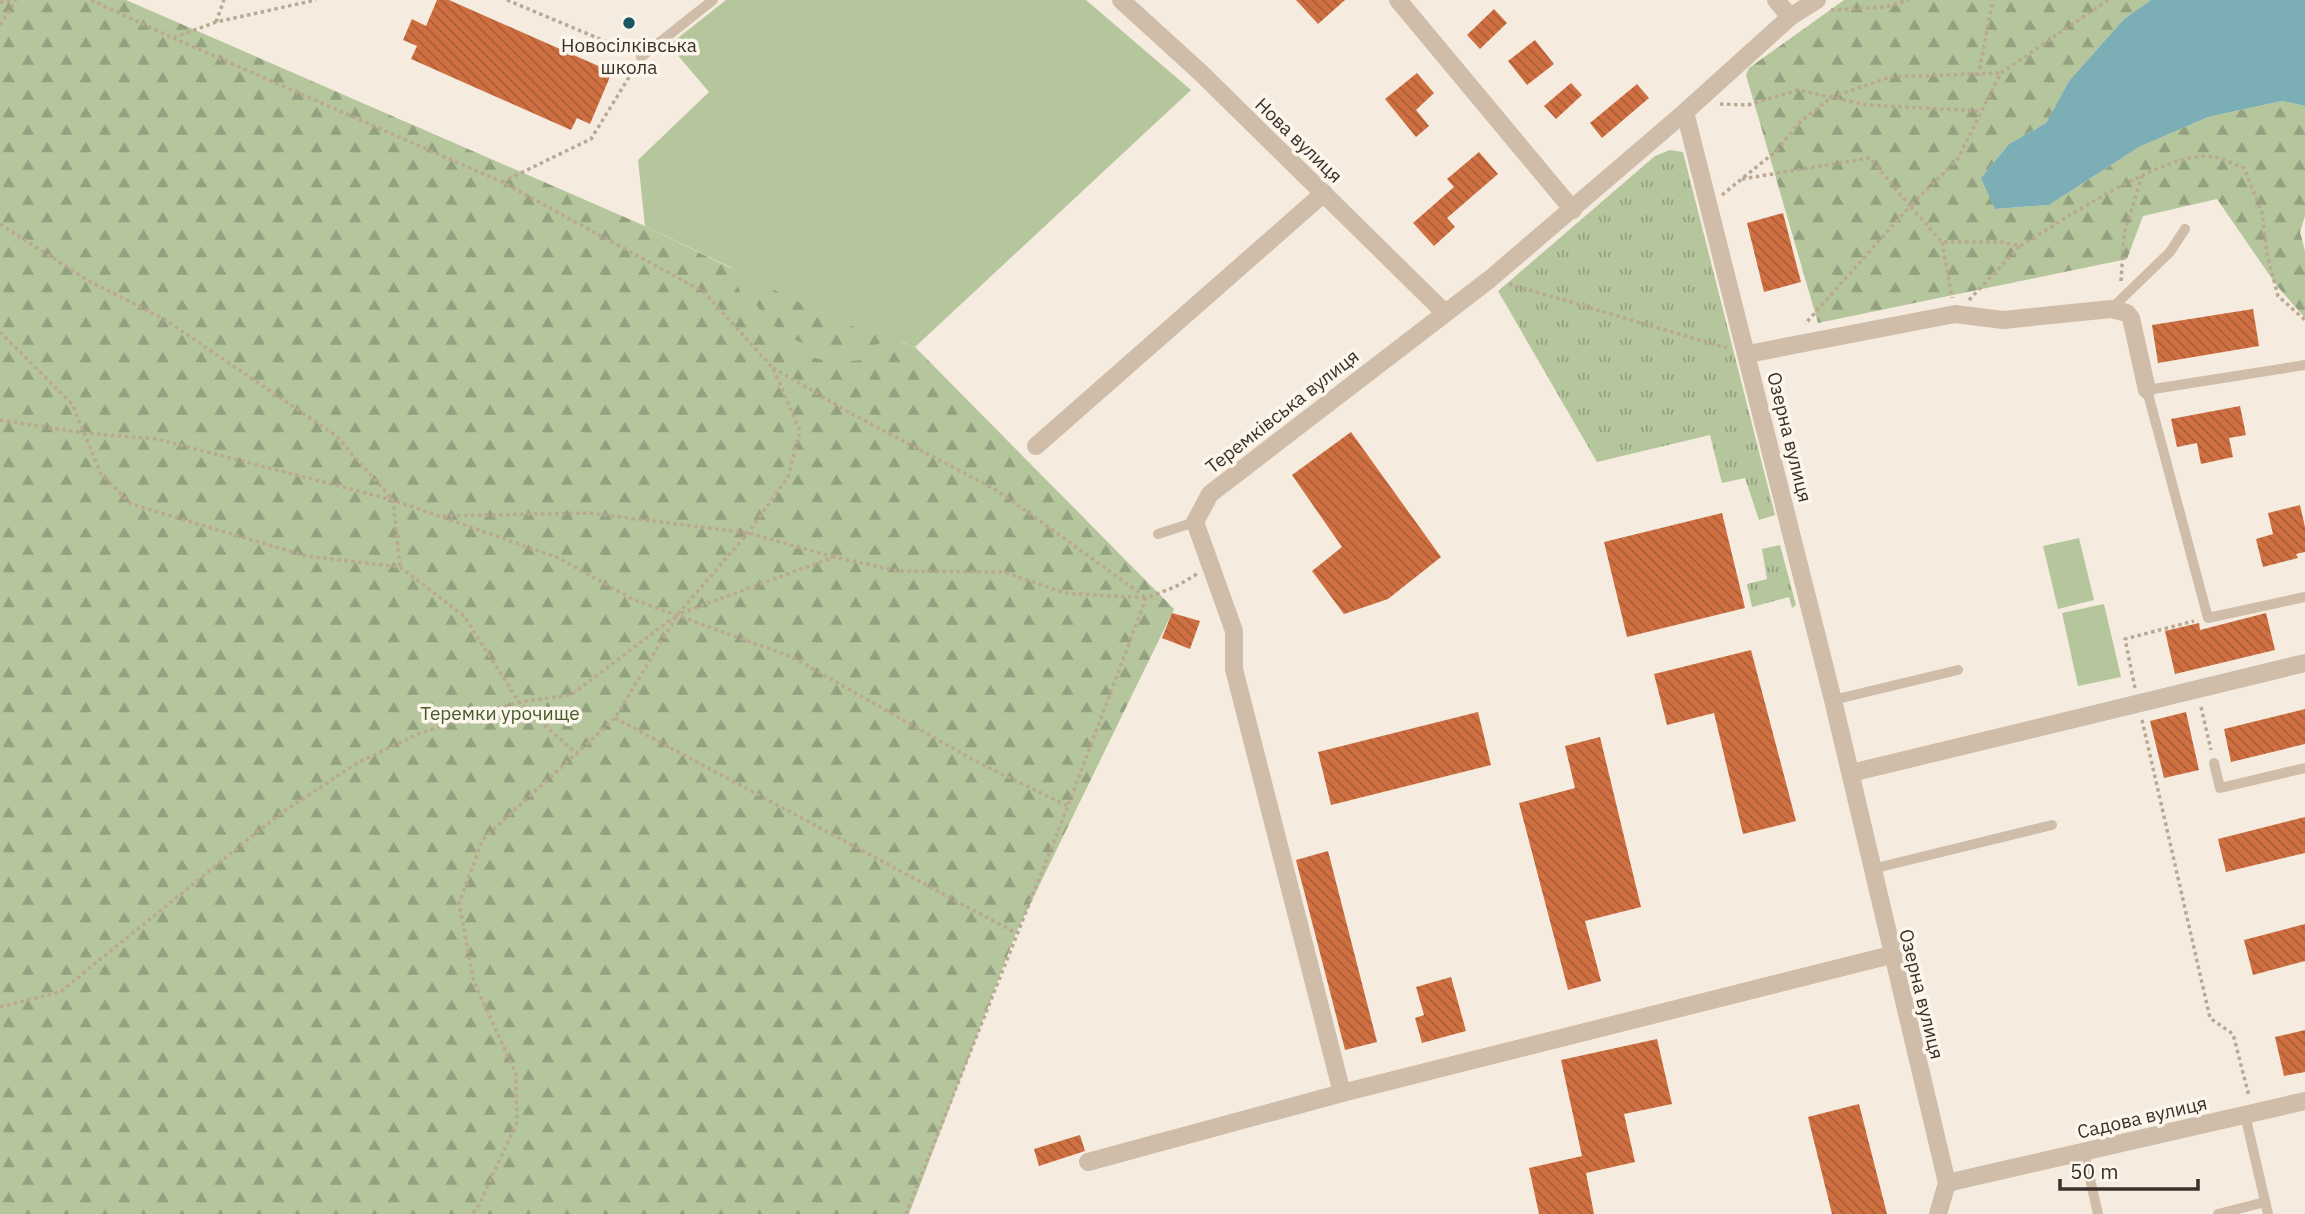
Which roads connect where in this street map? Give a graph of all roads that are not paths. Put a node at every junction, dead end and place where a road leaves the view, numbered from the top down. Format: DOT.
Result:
graph roads {
  1 [pos="713,0"];
  2 [pos="1121,0"];
  3 [pos="1398,0"];
  4 [pos="1776,0"];
  5 [pos="1816,0"];
  6 [pos="1795,14"];
  7 [pos="641,57"];
  8 [pos="1690,108"];
  9 [pos="1324,193"];
  10 [pos="1573,210"];
  11 [pos="2185,229"];
  12 [pos="2115,304"];
  13 [pos="1444,312"];
  14 [pos="1748,354"];
  15 [pos="2305,365"];
  16 [pos="2147,390"];
  17 [pos="1036,446"];
  18 [pos="1195,522"];
  19 [pos="1158,534"];
  20 [pos="2305,597"];
  21 [pos="2305,663"];
  22 [pos="1958,670"];
  23 [pos="1833,700"];
  24 [pos="2214,763"];
  25 [pos="2305,768"];
  26 [pos="1851,773"];
  27 [pos="2052,825"];
  28 [pos="1871,869"];
  29 [pos="1891,955"];
  30 [pos="1342,1093"];
  31 [pos="2305,1101"];
  32 [pos="2245,1115"];
  33 [pos="2084,1152"];
  34 [pos="1088,1162"];
  35 [pos="1947,1183"];
  36 [pos="2265,1202"];
  37 [pos="2239,1211"];
  38 [pos="1938,1214"];
  39 [pos="2098,1214"];
  40 [pos="2218,1214"];
  41 [pos="2268,1214"];
  1 -- 7 [label="lane"];
  2 -- 9 [label="street, Нова вулиця"];
  3 -- 10 [label="street"];
  4 -- 6 [label="street"];
  5 -- 6 [label="street, Теремківська вулиця"];
  6 -- 8 [label="street, Теремківська вулиця"];
  8 -- 10 [label="street, Теремківська вулиця"];
  8 -- 14 [label="street, Озерна вулиця"];
  9 -- 13 [label="street, Нова вулиця"];
  9 -- 17 [label="street"];
  10 -- 13 [label="street, Теремківська вулиця"];
  11 -- 12 [label="lane"];
  12 -- 14 [label="street"];
  12 -- 16 [label="street"];
  13 -- 18 [label="street, Теремківська вулиця"];
  14 -- 23 [label="street, Озерна вулиця"];
  15 -- 16 [label="lane"];
  16 -- 20 [label="lane"];
  18 -- 19 [label="lane"];
  18 -- 30 [label="street"];
  21 -- 26 [label="street"];
  22 -- 23 [label="lane"];
  23 -- 26 [label="street, Озерна вулиця"];
  24 -- 25 [label="lane"];
  26 -- 28 [label="street, Озерна вулиця"];
  27 -- 28 [label="lane"];
  28 -- 29 [label="street, Озерна вулиця"];
  29 -- 30 [label="street"];
  29 -- 35 [label="street, Озерна вулиця"];
  30 -- 34 [label="street"];
  31 -- 32 [label="street, Садова вулиця"];
  32 -- 33 [label="street, Садова вулиця"];
  32 -- 36 [label="lane"];
  33 -- 35 [label="street, Садова вулиця"];
  33 -- 39 [label="lane"];
  35 -- 38 [label="street"];
  36 -- 37 [label="lane"];
  36 -- 41 [label="lane"];
  37 -- 40 [label="lane"];
}
